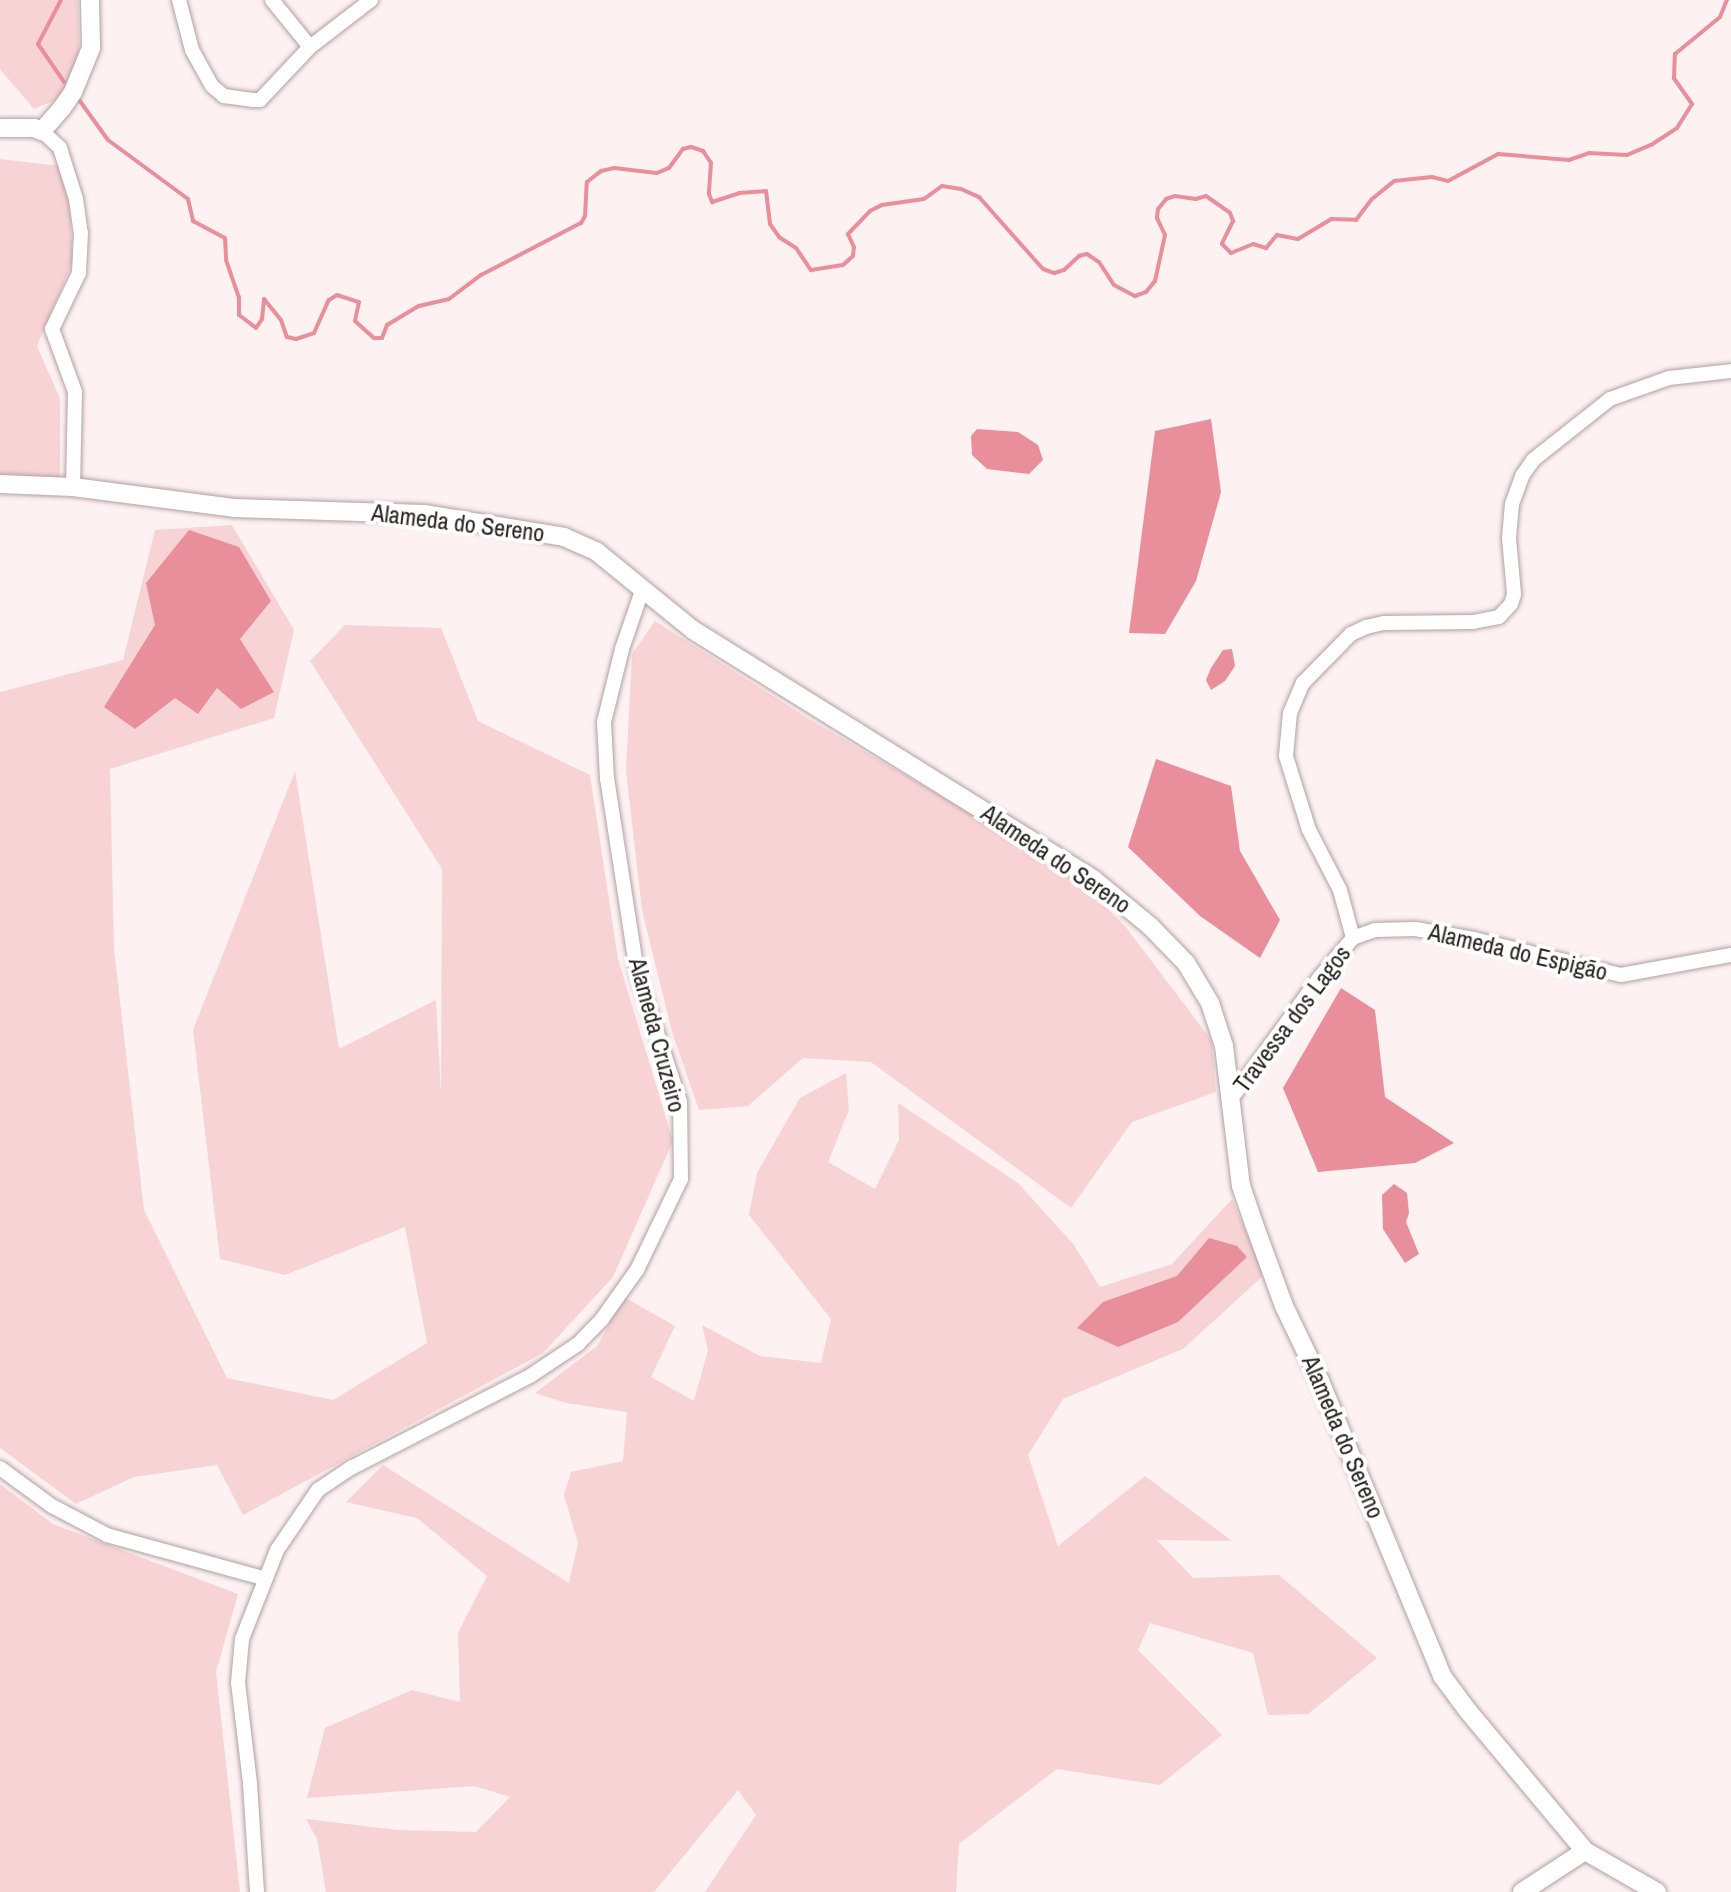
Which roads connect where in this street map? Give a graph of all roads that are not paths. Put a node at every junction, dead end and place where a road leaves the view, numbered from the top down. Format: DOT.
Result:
graph roads {
  1 [pos="90,0"];
  2 [pos="179,0"];
  3 [pos="272,0"];
  4 [pos="371,0"];
  5 [pos="310,47"];
  6 [pos="0,128"];
  7 [pos="42,131"];
  8 [pos="1731,371"];
  9 [pos="0,484"];
  10 [pos="73,487"];
  11 [pos="643,588"];
  12 [pos="1353,938"];
  13 [pos="1731,955"];
  14 [pos="1231,1099"];
  15 [pos="0,1468"];
  16 [pos="263,1578"];
  17 [pos="1585,1851"];
  18 [pos="257,1892"];
  19 [pos="1522,1892"];
  20 [pos="1657,1892"];
  1 -- 7 [label="street"];
  2 -- 5 [label="street"];
  3 -- 5 [label="street"];
  4 -- 5 [label="street"];
  6 -- 7 [label="street"];
  7 -- 10 [label="street"];
  8 -- 12 [label="street"];
  9 -- 10 [label="street, Alameda do Sereno"];
  10 -- 11 [label="street, Alameda do Sereno"];
  11 -- 14 [label="street, Alameda do Sereno"];
  11 -- 16 [label="street, Alameda Cruzeiro"];
  12 -- 13 [label="street, Alameda do Espigão"];
  12 -- 14 [label="street, Travessa dos Lagos"];
  14 -- 17 [label="street, Alameda do Sereno"];
  15 -- 16 [label="street"];
  16 -- 18 [label="street, Alameda Cruzeiro"];
  17 -- 19 [label="street"];
  17 -- 20 [label="street"];
}
